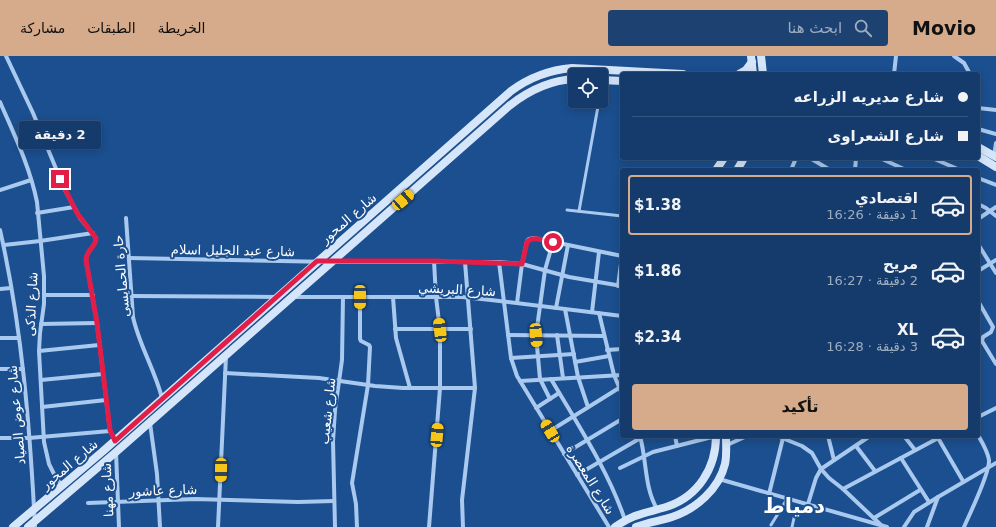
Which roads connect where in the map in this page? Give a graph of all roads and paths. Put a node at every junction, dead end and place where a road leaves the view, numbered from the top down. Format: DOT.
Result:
graph roads {
  1 [pos="6,56"];
  2 [pos="761,56"];
  3 [pos="896,56"];
  4 [pos="954,56"];
  5 [pos="752,59"];
  6 [pos="646,72"];
  7 [pos="742,72"];
  8 [pos="753,72"];
  9 [pos="764,72"];
  10 [pos="894,72"];
  11 [pos="969,72"];
  12 [pos="568,80"];
  13 [pos="608,80"];
  14 [pos="620,81"];
  15 [pos="0,102"];
  16 [pos="598,108"];
  17 [pos="980,108"];
  18 [pos="996,110"];
  19 [pos="980,130"];
  20 [pos="996,134"];
  21 [pos="996,143"];
  22 [pos="980,148"];
  23 [pos="980,157"];
  24 [pos="995,157"];
  25 [pos="813,160"];
  26 [pos="884,160"];
  27 [pos="937,160"];
  28 [pos="996,166"];
  29 [pos="827,168"];
  30 [pos="902,168"];
  31 [pos="955,168"];
  32 [pos="980,179"];
  33 [pos="31,180"];
  34 [pos="996,186"];
  35 [pos="0,190"];
  36 [pos="980,205"];
  37 [pos="74,207"];
  38 [pos="996,207"];
  39 [pos="567,210"];
  40 [pos="579,211"];
  41 [pos="991,211"];
  42 [pos="37,213"];
  43 [pos="620,216"];
  44 [pos="996,216"];
  45 [pos="126,218"];
  46 [pos="980,218"];
  47 [pos="0,230"];
  48 [pos="93,233"];
  49 [pos="40,241"];
  50 [pos="553,242"];
  51 [pos="4,245"];
  52 [pos="568,245"];
  53 [pos="980,247"];
  54 [pos="599,252"];
  55 [pos="620,256"];
  56 [pos="129,258"];
  57 [pos="996,260"];
  58 [pos="317,261"];
  59 [pos="434,261"];
  60 [pos="332,262"];
  61 [pos="465,262"];
  62 [pos="499,262"];
  63 [pos="990,263"];
  64 [pos="522,264"];
  65 [pos="545,270"];
  66 [pos="980,270"];
  67 [pos="996,273"];
  68 [pos="562,276"];
  69 [pos="595,282"];
  70 [pos="620,286"];
  71 [pos="11,288"];
  72 [pos="0,289"];
  73 [pos="44,295"];
  74 [pos="93,295"];
  75 [pos="131,296"];
  76 [pos="276,297"];
  77 [pos="291,297"];
  78 [pos="360,297"];
  79 [pos="393,297"];
  80 [pos="436,297"];
  81 [pos="343,298"];
  82 [pos="467,298"];
  83 [pos="503,301"];
  84 [pos="517,303"];
  85 [pos="539,306"];
  86 [pos="556,308"];
  87 [pos="980,308"];
  88 [pos="565,309"];
  89 [pos="592,312"];
  90 [pos="599,313"];
  91 [pos="620,316"];
  92 [pos="97,323"];
  93 [pos="41,324"];
  94 [pos="395,329"];
  95 [pos="471,329"];
  96 [pos="440,330"];
  97 [pos="508,335"];
  98 [pos="536,335"];
  99 [pos="557,335"];
  100 [pos="570,336"];
  101 [pos="604,336"];
  102 [pos="0,338"];
  103 [pos="19,338"];
  104 [pos="99,345"];
  105 [pos="620,349"];
  106 [pos="608,350"];
  107 [pos="39,351"];
  108 [pos="213,354"];
  109 [pos="574,354"];
  110 [pos="560,355"];
  111 [pos="226,356"];
  112 [pos="538,356"];
  113 [pos="609,356"];
  114 [pos="511,358"];
  115 [pos="995,358"];
  116 [pos="219,361"];
  117 [pos="575,362"];
  118 [pos="996,364"];
  119 [pos="0,369"];
  120 [pos="23,370"];
  121 [pos="225,373"];
  122 [pos="103,374"];
  123 [pos="614,375"];
  124 [pos="620,375"];
  125 [pos="578,377"];
  126 [pos="563,378"];
  127 [pos="551,379"];
  128 [pos="41,380"];
  129 [pos="540,380"];
  130 [pos="340,381"];
  131 [pos="520,381"];
  132 [pos="368,385"];
  133 [pos="410,388"];
  134 [pos="440,388"];
  135 [pos="475,388"];
  136 [pos="619,388"];
  137 [pos="559,393"];
  138 [pos="162,399"];
  139 [pos="550,399"];
  140 [pos="106,400"];
  141 [pos="42,407"];
  142 [pos="588,407"];
  143 [pos="536,408"];
  144 [pos="996,408"];
  145 [pos="980,416"];
  146 [pos="573,417"];
  147 [pos="620,420"];
  148 [pos="150,422"];
  149 [pos="110,430"];
  150 [pos="550,431"];
  151 [pos="44,436"];
  152 [pos="0,438"];
  153 [pos="29,438"];
  154 [pos="639,438"];
  155 [pos="641,438"];
  156 [pos="675,438"];
  157 [pos="708,438"];
  158 [pos="716,438"];
  159 [pos="726,438"];
  160 [pos="743,438"];
  161 [pos="783,438"];
  162 [pos="792,438"];
  163 [pos="828,438"];
  164 [pos="867,438"];
  165 [pos="906,438"];
  166 [pos="938,438"];
  167 [pos="941,438"];
  168 [pos="980,438"];
  169 [pos="586,440"];
  170 [pos="115,441"];
  171 [pos="791,441"];
  172 [pos="677,446"];
  173 [pos="726,446"];
  174 [pos="856,446"];
  175 [pos="915,450"];
  176 [pos="102,452"];
  177 [pos="116,452"];
  178 [pos="564,454"];
  179 [pos="644,455"];
  180 [pos="901,458"];
  181 [pos="108,459"];
  182 [pos="834,460"];
  183 [pos="599,462"];
  184 [pos="996,463"];
  185 [pos="988,467"];
  186 [pos="620,468"];
  187 [pos="821,469"];
  188 [pos="875,471"];
  189 [pos="577,475"];
  190 [pos="719,479"];
  191 [pos="963,482"];
  192 [pos="62,486"];
  193 [pos="843,489"];
  194 [pos="920,490"];
  195 [pos="769,494"];
  196 [pos="938,496"];
  197 [pos="220,499"];
  198 [pos="787,499"];
  199 [pos="159,500"];
  200 [pos="334,501"];
  201 [pos="118,502"];
  202 [pos="928,502"];
  203 [pos="88,503"];
  204 [pos="808,504"];
  205 [pos="35,508"];
  206 [pos="657,509"];
  207 [pos="794,518"];
  208 [pos="874,518"];
  209 [pos="625,520"];
  210 [pos="35,524"];
  211 [pos="771,525"];
  212 [pos="885,526"];
  213 [pos="13,527"];
  214 [pos="28,527"];
  215 [pos="119,527"];
  216 [pos="160,527"];
  217 [pos="218,527"];
  218 [pos="335,527"];
  219 [pos="357,527"];
  220 [pos="429,527"];
  221 [pos="463,527"];
  222 [pos="609,527"];
  223 [pos="615,527"];
  224 [pos="636,527"];
  225 [pos="792,527"];
  226 [pos="904,527"];
  227 [pos="927,527"];
  228 [pos="964,527"];
  1 -- 37 [label="street"];
  2 -- 9 [label="main road"];
  3 -- 10 [label="street"];
  4 -- 11 [label="street"];
  5 -- 7 [label="main road"];
  5 -- 8 [label="main road"];
  6 -- 58 [label="main road, شارع المحور"];
  12 -- 60 [label="main road, شارع المحور"];
  13 -- 14 [label="main road"];
  15 -- 33 [label="street, شارع الذكى"];
  16 -- 40 [label="lane"];
  17 -- 18 [label="street"];
  19 -- 20 [label="street"];
  21 -- 24 [label="street"];
  22 -- 24 [label="main road"];
  23 -- 28 [label="main road"];
  25 -- 29 [label="street"];
  26 -- 30 [label="street"];
  27 -- 31 [label="street"];
  32 -- 34 [label="street"];
  33 -- 35 [label="street"];
  33 -- 42 [label="street, شارع الذكى"];
  36 -- 41 [label="street"];
  37 -- 42 [label="street"];
  37 -- 48 [label="street"];
  38 -- 41 [label="street"];
  39 -- 40 [label="lane"];
  40 -- 43 [label="lane"];
  41 -- 44 [label="street"];
  41 -- 46 [label="street"];
  42 -- 49 [label="street, شارع الذكى"];
  45 -- 56 [label="street, حارة الحمايسى"];
  47 -- 51 [label="street, شارع عوض الصياد"];
  48 -- 49 [label="street"];
  48 -- 74 [label="street"];
  49 -- 51 [label="street"];
  49 -- 73 [label="street, شارع الذكى"];
  50 -- 52 [label="street"];
  50 -- 64 [label="street"];
  50 -- 65 [label="street"];
  51 -- 71 [label="street, شارع عوض الصياد"];
  52 -- 54 [label="street"];
  52 -- 68 [label="street"];
  53 -- 63 [label="street"];
  54 -- 55 [label="street"];
  54 -- 69 [label="street"];
  56 -- 58 [label="street, شارع عبد الجليل اسلام"];
  56 -- 75 [label="street, حارة الحمايسى"];
  57 -- 63 [label="street"];
  58 -- 60 [label="street, شارع عبد الجليل اسلام"];
  58 -- 76 [label="main road, شارع المحور"];
  59 -- 60 [label="street, شارع عبد الجليل اسلام"];
  59 -- 61 [label="street, شارع عبد الجليل اسلام"];
  59 -- 80 [label="street"];
  60 -- 77 [label="main road, شارع المحور"];
  61 -- 62 [label="street, شارع عبد الجليل اسلام"];
  61 -- 82 [label="street"];
  62 -- 64 [label="street, شارع عبد الجليل اسلام"];
  62 -- 83 [label="street, شارع المعصرة"];
  63 -- 66 [label="street"];
  63 -- 67 [label="street"];
  64 -- 65 [label="street, شارع عبد الجليل اسلام"];
  64 -- 84 [label="street"];
  65 -- 68 [label="street, شارع عبد الجليل اسلام"];
  65 -- 85 [label="street"];
  68 -- 69 [label="street, شارع عبد الجليل اسلام"];
  68 -- 86 [label="street"];
  69 -- 70 [label="street, شارع عبد الجليل اسلام"];
  69 -- 89 [label="street"];
  71 -- 72 [label="street"];
  71 -- 103 [label="street, شارع عوض الصياد"];
  73 -- 74 [label="street"];
  73 -- 93 [label="street, شارع الذكى"];
  74 -- 92 [label="street"];
  75 -- 76 [label="street"];
  75 -- 138 [label="street, حارة الحمايسى"];
  76 -- 108 [label="main road, شارع المحور"];
  77 -- 81 [label="street, شارع البريشي"];
  77 -- 111 [label="main road, شارع المحور"];
  78 -- 79 [label="street, شارع البريشي"];
  78 -- 81 [label="street, شارع البريشي"];
  78 -- 132 [label="street"];
  79 -- 80 [label="street, شارع البريشي"];
  79 -- 94 [label="street"];
  80 -- 82 [label="street, شارع البريشي"];
  80 -- 96 [label="street"];
  81 -- 130 [label="street, شارع شعيب"];
  82 -- 83 [label="street, شارع البريشي"];
  82 -- 95 [label="street"];
  83 -- 84 [label="street, شارع البريشي"];
  83 -- 97 [label="street, شارع المعصرة"];
  84 -- 85 [label="street, شارع البريشي"];
  85 -- 86 [label="street, شارع البريشي"];
  85 -- 98 [label="street"];
  86 -- 88 [label="street, شارع البريشي"];
  87 -- 115 [label="street"];
  88 -- 89 [label="street, شارع البريشي"];
  88 -- 100 [label="street"];
  89 -- 90 [label="street, شارع البريشي"];
  90 -- 91 [label="street, شارع البريشي"];
  90 -- 101 [label="street"];
  92 -- 93 [label="street"];
  92 -- 104 [label="street"];
  93 -- 107 [label="street, شارع الذكى"];
  94 -- 96 [label="street"];
  94 -- 133 [label="street"];
  95 -- 96 [label="street"];
  95 -- 135 [label="street"];
  96 -- 134 [label="street"];
  97 -- 98 [label="street"];
  97 -- 114 [label="street, شارع المعصرة"];
  98 -- 99 [label="street"];
  98 -- 112 [label="street"];
  99 -- 100 [label="street"];
  99 -- 110 [label="street"];
  100 -- 101 [label="street"];
  100 -- 109 [label="street"];
  101 -- 106 [label="street"];
  102 -- 103 [label="street"];
  103 -- 120 [label="street, شارع عوض الصياد"];
  104 -- 107 [label="street"];
  104 -- 122 [label="street"];
  105 -- 106 [label="street"];
  106 -- 113 [label="street"];
  107 -- 128 [label="street, شارع الذكى"];
  108 -- 116 [label="main road"];
  108 -- 138 [label="main road, شارع المحور"];
  109 -- 110 [label="street"];
  109 -- 117 [label="street"];
  110 -- 112 [label="street"];
  110 -- 126 [label="street"];
  111 -- 116 [label="main road, شارع المحور"];
  111 -- 121 [label="street"];
  112 -- 114 [label="street"];
  112 -- 129 [label="street"];
  113 -- 117 [label="street"];
  113 -- 123 [label="street"];
  114 -- 131 [label="street, شارع المعصرة"];
  115 -- 118 [label="street"];
  116 -- 148 [label="main road, شارع المحور"];
  117 -- 125 [label="street"];
  119 -- 120 [label="street"];
  120 -- 153 [label="street, شارع عوض الصياد"];
  121 -- 130 [label="street"];
  121 -- 197 [label="street"];
  122 -- 128 [label="street"];
  122 -- 140 [label="street"];
  123 -- 124 [label="street"];
  123 -- 125 [label="street"];
  123 -- 136 [label="street"];
  125 -- 126 [label="street"];
  125 -- 142 [label="street"];
  126 -- 127 [label="street"];
  127 -- 129 [label="street"];
  127 -- 137 [label="street"];
  128 -- 141 [label="street, شارع الذكى"];
  129 -- 131 [label="street"];
  129 -- 139 [label="street"];
  130 -- 132 [label="street"];
  130 -- 200 [label="street, شارع شعيب"];
  131 -- 143 [label="street, شارع المعصرة"];
  132 -- 133 [label="street"];
  132 -- 219 [label="street"];
  133 -- 134 [label="street"];
  134 -- 135 [label="street"];
  134 -- 220 [label="street"];
  135 -- 221 [label="street"];
  136 -- 142 [label="street"];
  137 -- 139 [label="street"];
  137 -- 146 [label="street"];
  138 -- 170 [label="main road, شارع المحور"];
  139 -- 143 [label="street"];
  140 -- 141 [label="street"];
  140 -- 149 [label="street"];
  141 -- 151 [label="street, شارع الذكى"];
  142 -- 146 [label="street"];
  143 -- 150 [label="street, شارع المعصرة"];
  144 -- 145 [label="street"];
  146 -- 150 [label="street"];
  146 -- 169 [label="street"];
  147 -- 169 [label="street"];
  148 -- 177 [label="main road, شارع المحور"];
  148 -- 199 [label="street"];
  149 -- 151 [label="street"];
  149 -- 170 [label="street"];
  150 -- 178 [label="street, شارع المعصرة"];
  151 -- 153 [label="street"];
  151 -- 192 [label="street, شارع الذكى"];
  152 -- 153 [label="street"];
  153 -- 205 [label="street, شارع عوض الصياد"];
  154 -- 183 [label="street"];
  155 -- 179 [label="street"];
  156 -- 172 [label="street"];
  157 -- 172 [label="street"];
  158 -- 206 [label="main road"];
  159 -- 173 [label="main road"];
  160 -- 173 [label="street"];
  161 -- 171 [label="street"];
  161 -- 195 [label="street"];
  162 -- 171 [label="street"];
  163 -- 182 [label="street"];
  164 -- 174 [label="street"];
  165 -- 175 [label="street"];
  166 -- 175 [label="street"];
  167 -- 191 [label="street"];
  168 -- 185 [label="street"];
  169 -- 178 [label="street"];
  169 -- 183 [label="street"];
  170 -- 176 [label="main road, شارع المحور"];
  171 -- 187 [label="street"];
  172 -- 179 [label="street"];
  173 -- 190 [label="main road"];
  174 -- 182 [label="street"];
  174 -- 188 [label="street"];
  175 -- 180 [label="street"];
  176 -- 181 [label="main road"];
  176 -- 192 [label="main road, شارع المحور"];
  177 -- 181 [label="main road, شارع المحور"];
  177 -- 201 [label="street, شارع مهنا"];
  178 -- 189 [label="street, شارع المعصرة"];
  179 -- 186 [label="street"];
  179 -- 206 [label="street"];
  180 -- 188 [label="street"];
  180 -- 194 [label="street"];
  181 -- 210 [label="main road, شارع المحور"];
  182 -- 187 [label="street"];
  183 -- 189 [label="street"];
  183 -- 209 [label="street"];
  184 -- 185 [label="street"];
  185 -- 191 [label="street"];
  185 -- 228 [label="street"];
  187 -- 193 [label="street"];
  187 -- 204 [label="street"];
  188 -- 193 [label="street"];
  189 -- 222 [label="street, شارع المعصرة"];
  190 -- 195 [label="street"];
  190 -- 224 [label="main road"];
  191 -- 196 [label="street"];
  192 -- 205 [label="main road, شارع المحور"];
  193 -- 208 [label="street"];
  194 -- 202 [label="street"];
  194 -- 208 [label="street"];
  195 -- 198 [label="street"];
  196 -- 202 [label="street"];
  196 -- 227 [label="street"];
  197 -- 199 [label="street, شارع عاشور"];
  197 -- 200 [label="street, شارع عاشور"];
  197 -- 217 [label="street"];
  198 -- 204 [label="street"];
  198 -- 211 [label="lane"];
  199 -- 201 [label="street, شارع عاشور"];
  199 -- 216 [label="street"];
  200 -- 218 [label="street, شارع شعيب"];
  201 -- 203 [label="street, شارع عاشور"];
  201 -- 215 [label="street, شارع مهنا"];
  202 -- 226 [label="street"];
  204 -- 212 [label="street"];
  205 -- 210 [label="street, شارع عوض الصياد"];
  205 -- 213 [label="main road, شارع المحور"];
  206 -- 209 [label="main road"];
  207 -- 225 [label="lane"];
  208 -- 212 [label="street"];
  209 -- 223 [label="main road"];
  210 -- 214 [label="main road, شارع المحور"];
}
